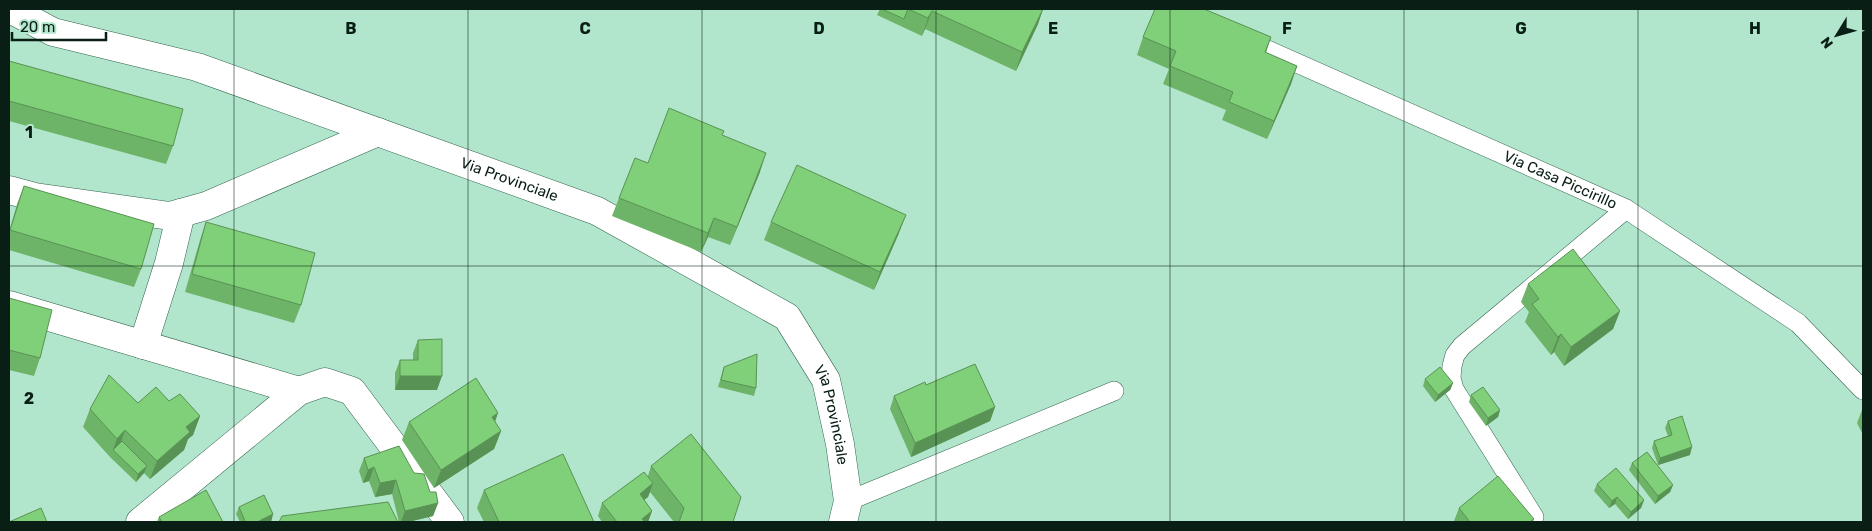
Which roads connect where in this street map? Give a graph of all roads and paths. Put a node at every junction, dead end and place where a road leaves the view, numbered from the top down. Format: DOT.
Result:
graph roads {
  1 [pos="10,9"];
  2 [pos="1229,33"];
  3 [pos="378,132"];
  4 [pos="9,190"];
  5 [pos="1626,209"];
  6 [pos="181,213"];
  7 [pos="9,305"];
  8 [pos="143,345"];
  9 [pos="1863,390"];
  10 [pos="299,391"];
  11 [pos="1114,391"];
  12 [pos="846,512"];
  13 [pos="1534,517"];
  14 [pos="140,522"];
  15 [pos="450,522"];
  1 -- 3 [label="street, Via Provinciale"];
  2 -- 5 [label="lane, Via Casa Piccirillo"];
  3 -- 6 [label="street"];
  3 -- 12 [label="street, Via Provinciale"];
  4 -- 6 [label="street"];
  5 -- 9 [label="lane"];
  5 -- 13 [label="lane, Via Casa Piccirillo"];
  6 -- 8 [label="street"];
  7 -- 8 [label="street"];
  8 -- 10 [label="street"];
  10 -- 14 [label="street"];
  10 -- 15 [label="street"];
  11 -- 12 [label="lane"];
}
